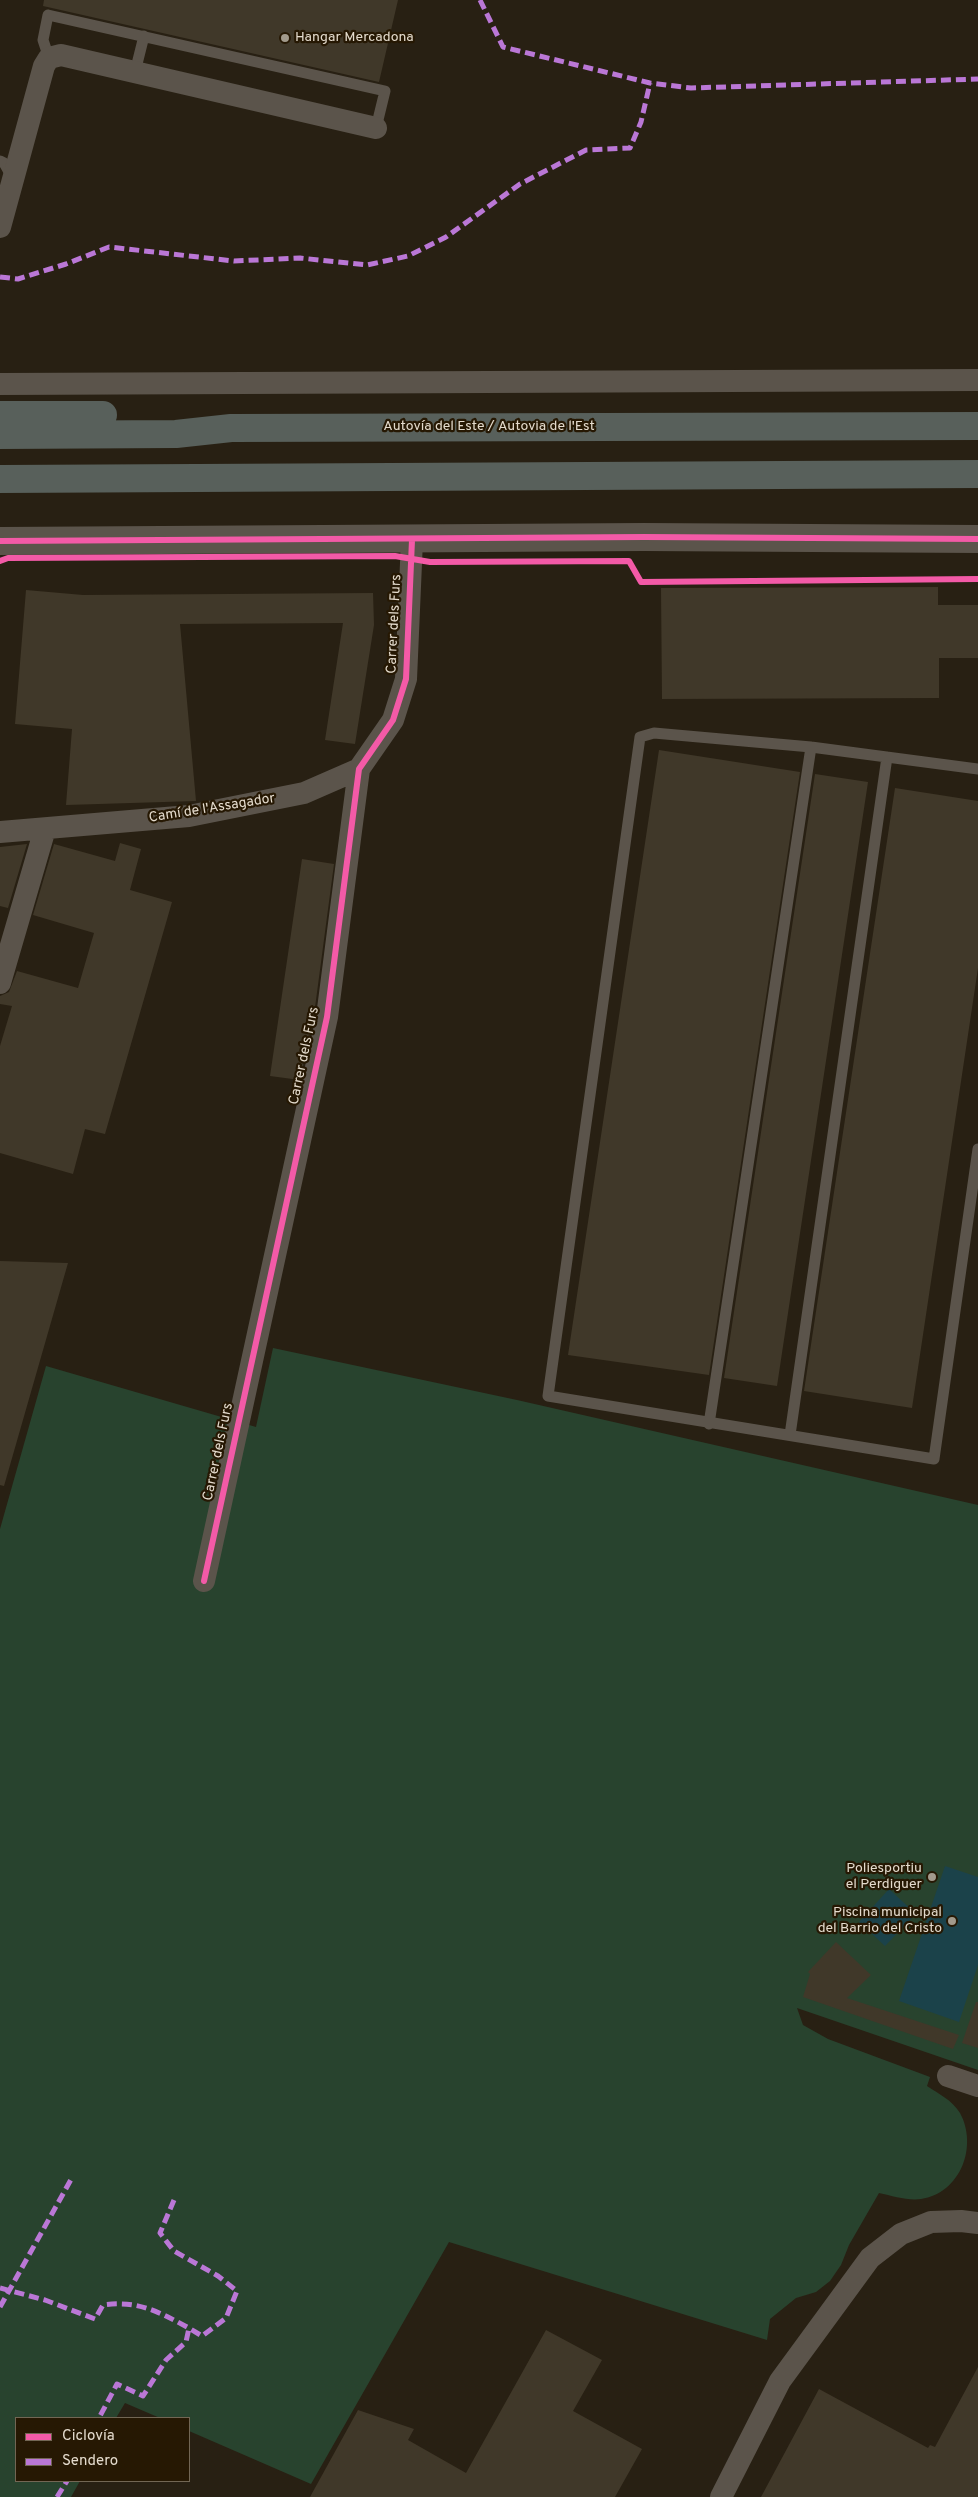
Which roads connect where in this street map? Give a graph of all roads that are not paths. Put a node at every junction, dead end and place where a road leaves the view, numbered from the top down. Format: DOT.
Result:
graph roads {
  1 [pos="144,36"];
  2 [pos="49,58"];
  3 [pos="135,72"];
  4 [pos="376,128"];
  5 [pos="7,170"];
  6 [pos="1,214"];
  7 [pos="0,368"];
  8 [pos="978,380"];
  9 [pos="0,384"];
  10 [pos="119,384"];
  11 [pos="0,415"];
  12 [pos="978,426"];
  13 [pos="231,428"];
  14 [pos="0,435"];
  15 [pos="978,474"];
  16 [pos="0,479"];
  17 [pos="978,539"];
  18 [pos="412,540"];
  19 [pos="0,541"];
  20 [pos="812,748"];
  21 [pos="887,757"];
  22 [pos="359,769"];
  23 [pos="978,769"];
  24 [pos="45,829"];
  25 [pos="0,832"];
  26 [pos="0,984"];
  27 [pos="978,1149"];
  28 [pos="708,1424"];
  29 [pos="790,1436"];
  30 [pos="204,1580"];
  31 [pos="948,2076"];
  32 [pos="978,2086"];
  33 [pos="978,2223"];
  34 [pos="721,2497"];
  1 -- 2 [label="lane"];
  1 -- 3 [label="lane"];
  1 -- 4 [label="lane"];
  2 -- 3 [label="street"];
  2 -- 5 [label="street"];
  3 -- 4 [label="street"];
  5 -- 6 [label="street"];
  7 -- 10 [label="street"];
  8 -- 10 [label="street"];
  9 -- 10 [label="street"];
  11 -- 13 [label="highway"];
  12 -- 13 [label="highway, Autovía del Este / Autovia de l'Est"];
  13 -- 14 [label="highway, Autovía del Este / Autovia de l'Est"];
  15 -- 16 [label="highway"];
  17 -- 18 [label="street"];
  18 -- 19 [label="street"];
  18 -- 22 [label="street, Carrer dels Furs"];
  20 -- 21 [label="lane"];
  20 -- 28 [label="lane"];
  20 -- 28 [label="lane"];
  21 -- 23 [label="lane"];
  21 -- 29 [label="lane"];
  22 -- 24 [label="street, Camí de l'Assagador"];
  22 -- 30 [label="street, Carrer dels Furs"];
  24 -- 25 [label="street, Camí de l'Assagador"];
  24 -- 26 [label="street"];
  27 -- 29 [label="lane"];
  28 -- 29 [label="lane"];
  31 -- 32 [label="street"];
  33 -- 34 [label="street"];
}
